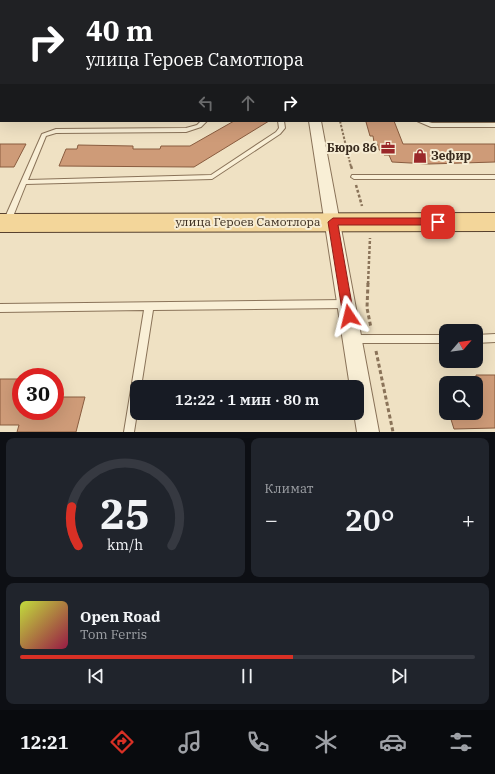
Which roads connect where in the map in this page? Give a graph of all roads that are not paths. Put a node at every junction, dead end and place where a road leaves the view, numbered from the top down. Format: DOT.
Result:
graph roads {
  1 [pos="203,122"];
  2 [pos="281,122"];
  3 [pos="315,122"];
  4 [pos="423,122"];
  5 [pos="495,125"];
  6 [pos="354,177"];
  7 [pos="495,177"];
  8 [pos="24,182"];
  9 [pos="333,222"];
  10 [pos="495,222"];
  11 [pos="4,223"];
  12 [pos="347,304"];
  13 [pos="149,306"];
  14 [pos="0,308"];
  15 [pos="495,338"];
  16 [pos="439,339"];
  17 [pos="483,339"];
  18 [pos="353,340"];
  19 [pos="129,432"];
  20 [pos="368,432"];
  1 -- 8 [label="lane"];
  2 -- 8 [label="lane"];
  3 -- 9 [label="street"];
  4 -- 5 [label="lane"];
  6 -- 7 [label="lane"];
  8 -- 11 [label="lane"];
  9 -- 10 [label="main road, улица Героев Самотлора"];
  9 -- 11 [label="main road, улица Героев Самотлора"];
  9 -- 12 [label="street"];
  12 -- 13 [label="lane"];
  12 -- 18 [label="street"];
  13 -- 14 [label="lane"];
  13 -- 19 [label="lane"];
  15 -- 17 [label="lane"];
  16 -- 18 [label="lane"];
  18 -- 20 [label="street"];
}
